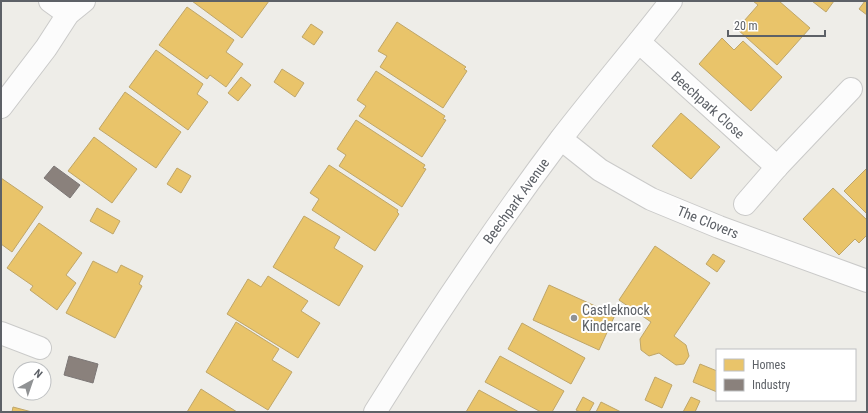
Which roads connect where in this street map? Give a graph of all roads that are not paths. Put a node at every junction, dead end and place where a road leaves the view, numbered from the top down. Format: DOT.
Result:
graph roads {
  1 [pos="50,1"];
  2 [pos="672,1"];
  3 [pos="76,8"];
  4 [pos="639,42"];
  5 [pos="851,89"];
  6 [pos="1,106"];
  7 [pos="561,139"];
  8 [pos="777,167"];
  9 [pos="745,204"];
  10 [pos="867,281"];
  11 [pos="1,333"];
  12 [pos="40,348"];
  13 [pos="375,412"];
  1 -- 3 [label="street"];
  2 -- 4 [label="street, Beechpark Avenue"];
  3 -- 6 [label="street"];
  4 -- 7 [label="street, Beechpark Avenue"];
  4 -- 8 [label="street, Beechpark Close"];
  5 -- 8 [label="street"];
  7 -- 10 [label="street, The Clovers"];
  7 -- 13 [label="street, Beechpark Avenue"];
  8 -- 9 [label="street"];
  11 -- 12 [label="street"];
}
